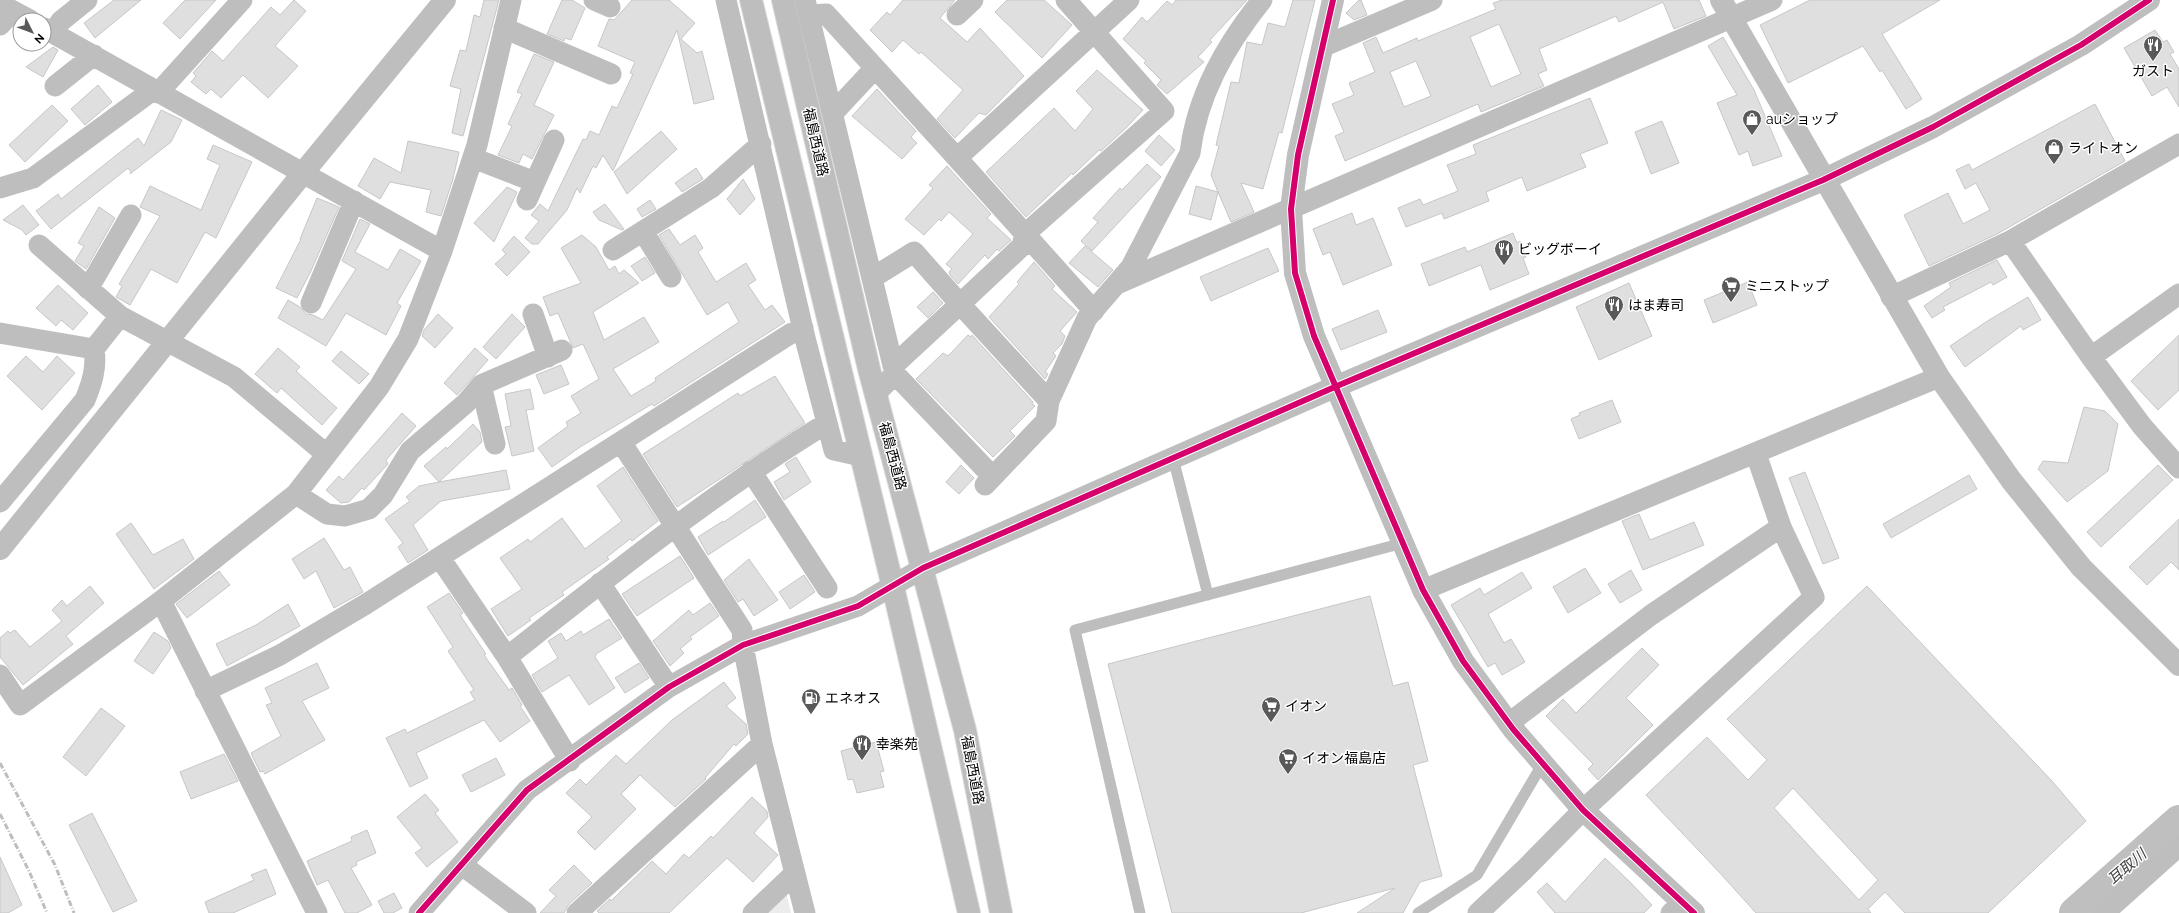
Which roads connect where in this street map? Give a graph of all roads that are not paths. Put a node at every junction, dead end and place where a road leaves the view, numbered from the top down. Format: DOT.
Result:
graph roads {
  1 [pos="87,0"];
  2 [pos="242,0"];
  3 [pos="445,0"];
  4 [pos="510,0"];
  5 [pos="726,0"];
  6 [pos="751,0"];
  7 [pos="783,0"];
  8 [pos="973,0"];
  9 [pos="1066,0"];
  10 [pos="1129,0"];
  11 [pos="1262,0"];
  12 [pos="1333,0"];
  13 [pos="1432,0"];
  14 [pos="1721,0"];
  15 [pos="1772,0"];
  16 [pos="2150,0"];
  17 [pos="807,7"];
  18 [pos="957,15"];
  19 [pos="1731,19"];
  20 [pos="52,27"];
  21 [pos="504,28"];
  22 [pos="52,32"];
  23 [pos="1094,32"];
  24 [pos="1324,46"];
  25 [pos="94,55"];
  26 [pos="875,68"];
  27 [pos="611,74"];
  28 [pos="55,86"];
  29 [pos="155,91"];
  30 [pos="1164,111"];
  31 [pos="833,113"];
  32 [pos="1194,126"];
  33 [pos="554,140"];
  34 [pos="761,144"];
  35 [pos="2179,144"];
  36 [pos="473,158"];
  37 [pos="957,158"];
  38 [pos="303,172"];
  39 [pos="1823,180"];
  40 [pos="0,188"];
  41 [pos="354,201"];
  42 [pos="1290,209"];
  43 [pos="131,215"];
  44 [pos="643,231"];
  45 [pos="1025,234"];
  46 [pos="2010,241"];
  47 [pos="39,245"];
  48 [pos="613,250"];
  49 [pos="442,251"];
  50 [pos="671,277"];
  51 [pos="872,278"];
  52 [pos="1119,283"];
  53 [pos="88,289"];
  54 [pos="2179,294"];
  55 [pos="1891,297"];
  56 [pos="311,302"];
  57 [pos="960,304"];
  58 [pos="1094,311"];
  59 [pos="533,314"];
  60 [pos="120,316"];
  61 [pos="803,328"];
  62 [pos="1,331"];
  63 [pos="166,342"];
  64 [pos="94,349"];
  65 [pos="2091,357"];
  66 [pos="894,370"];
  67 [pos="1939,377"];
  68 [pos="481,385"];
  69 [pos="1337,386"];
  70 [pos="876,393"];
  71 [pos="1049,402"];
  72 [pos="827,423"];
  73 [pos="621,442"];
  74 [pos="495,444"];
  75 [pos="326,454"];
  76 [pos="1756,454"];
  77 [pos="861,456"];
  78 [pos="1173,458"];
  79 [pos="2179,468"];
  80 [pos="751,471"];
  81 [pos="296,494"];
  82 [pos="0,502"];
  83 [pos="675,526"];
  84 [pos="1781,527"];
  85 [pos="1403,543"];
  86 [pos="0,549"];
  87 [pos="440,558"];
  88 [pos="923,568"];
  89 [pos="600,583"];
  90 [pos="893,587"];
  91 [pos="828,588"];
  92 [pos="1423,590"];
  93 [pos="1208,595"];
  94 [pos="161,600"];
  95 [pos="743,645"];
  96 [pos="507,657"];
  97 [pos="2179,665"];
  98 [pos="0,675"];
  99 [pos="669,687"];
  100 [pos="205,691"];
  101 [pos="1509,723"];
  102 [pos="762,744"];
  103 [pos="570,761"];
  104 [pos="1543,763"];
  105 [pos="1583,810"];
  106 [pos="2179,846"];
  107 [pos="462,865"];
  108 [pos="795,873"];
  109 [pos="1683,910"];
  110 [pos="317,913"];
  111 [pos="419,913"];
  112 [pos="526,913"];
  113 [pos="577,913"];
  114 [pos="753,913"];
  115 [pos="805,913"];
  116 [pos="969,913"];
  117 [pos="1001,913"];
  118 [pos="1140,913"];
  119 [pos="1418,913"];
  120 [pos="1478,913"];
  121 [pos="2104,913"];
  1 -- 20 [label="street"];
  2 -- 29 [label="street"];
  3 -- 38 [label="main road"];
  4 -- 21 [label="street"];
  5 -- 34 [label="street"];
  6 -- 77 [label="main road, 福島西道路"];
  7 -- 70 [label="main road, 福島西道路"];
  8 -- 18 [label="street"];
  9 -- 23 [label="street"];
  10 -- 23 [label="street"];
  11 -- 32 [label="street"];
  12 -- 24 [label="main road"];
  13 -- 24 [label="street"];
  14 -- 19 [label="main road"];
  15 -- 19 [label="street"];
  16 -- 39 [label="main road"];
  17 -- 26 [label="street"];
  17 -- 31 [label="street"];
  19 -- 39 [label="main road"];
  19 -- 42 [label="street"];
  21 -- 27 [label="street"];
  21 -- 36 [label="street"];
  22 -- 25 [label="street"];
  23 -- 30 [label="street"];
  23 -- 37 [label="street"];
  24 -- 42 [label="main road"];
  25 -- 28 [label="street"];
  25 -- 29 [label="street"];
  26 -- 31 [label="street"];
  26 -- 37 [label="street"];
  29 -- 38 [label="street"];
  29 -- 40 [label="street"];
  30 -- 32 [label="street"];
  30 -- 45 [label="street"];
  31 -- 51 [label="street"];
  32 -- 52 [label="street"];
  33 -- 36 [label="street"];
  34 -- 44 [label="street"];
  34 -- 61 [label="street"];
  35 -- 46 [label="street"];
  36 -- 49 [label="street"];
  37 -- 45 [label="street"];
  38 -- 41 [label="street"];
  38 -- 63 [label="main road"];
  39 -- 55 [label="main road"];
  39 -- 69 [label="main road"];
  41 -- 49 [label="street"];
  41 -- 56 [label="street"];
  42 -- 52 [label="street"];
  42 -- 69 [label="main road"];
  43 -- 53 [label="street"];
  44 -- 48 [label="street"];
  44 -- 50 [label="street"];
  45 -- 57 [label="street"];
  45 -- 58 [label="street"];
  46 -- 55 [label="street"];
  46 -- 65 [label="street"];
  47 -- 53 [label="street"];
  49 -- 75 [label="street"];
  51 -- 57 [label="street"];
  51 -- 66 [label="street"];
  52 -- 58 [label="street"];
  53 -- 60 [label="street"];
  54 -- 65 [label="street"];
  55 -- 67 [label="main road"];
  57 -- 66 [label="street"];
  57 -- 71 [label="street"];
  58 -- 71 [label="street"];
  59 -- 68 [label="street"];
  60 -- 63 [label="street"];
  60 -- 64 [label="street"];
  61 -- 72 [label="street"];
  61 -- 73 [label="street"];
  62 -- 64 [label="street"];
  63 -- 75 [label="street"];
  63 -- 86 [label="main road"];
  64 -- 82 [label="street"];
  65 -- 79 [label="street"];
  66 -- 70 [label="street"];
  66 -- 71 [label="street"];
  67 -- 76 [label="street"];
  67 -- 97 [label="main road"];
  68 -- 74 [label="street"];
  68 -- 81 [label="street"];
  69 -- 78 [label="main road"];
  69 -- 85 [label="main road"];
  70 -- 88 [label="main road, 福島西道路"];
  72 -- 77 [label="street"];
  72 -- 80 [label="street"];
  73 -- 83 [label="street"];
  73 -- 87 [label="street"];
  75 -- 81 [label="street"];
  76 -- 84 [label="street"];
  76 -- 92 [label="street"];
  77 -- 90 [label="main road, 福島西道路"];
  78 -- 88 [label="main road"];
  78 -- 93 [label="lane"];
  80 -- 83 [label="street"];
  80 -- 91 [label="street"];
  81 -- 94 [label="street"];
  83 -- 89 [label="street"];
  83 -- 95 [label="street"];
  84 -- 101 [label="street"];
  84 -- 105 [label="street"];
  85 -- 92 [label="main road"];
  85 -- 93 [label="lane"];
  87 -- 96 [label="street"];
  87 -- 100 [label="street"];
  88 -- 90 [label="street"];
  88 -- 117 [label="main road, 福島西道路"];
  89 -- 96 [label="street"];
  89 -- 99 [label="street"];
  90 -- 95 [label="street"];
  90 -- 116 [label="main road, 福島西道路"];
  92 -- 101 [label="main road"];
  93 -- 118 [label="lane"];
  94 -- 98 [label="street"];
  94 -- 100 [label="street"];
  95 -- 99 [label="street"];
  95 -- 102 [label="street"];
  96 -- 103 [label="street"];
  99 -- 103 [label="street"];
  100 -- 110 [label="street"];
  101 -- 104 [label="main road"];
  102 -- 108 [label="street"];
  102 -- 113 [label="street"];
  103 -- 107 [label="street"];
  104 -- 105 [label="main road"];
  104 -- 119 [label="lane"];
  105 -- 109 [label="main road"];
  105 -- 120 [label="street"];
  106 -- 121 [label="street"];
  107 -- 111 [label="street"];
  107 -- 112 [label="street"];
  108 -- 114 [label="street"];
  108 -- 115 [label="street"];
}
